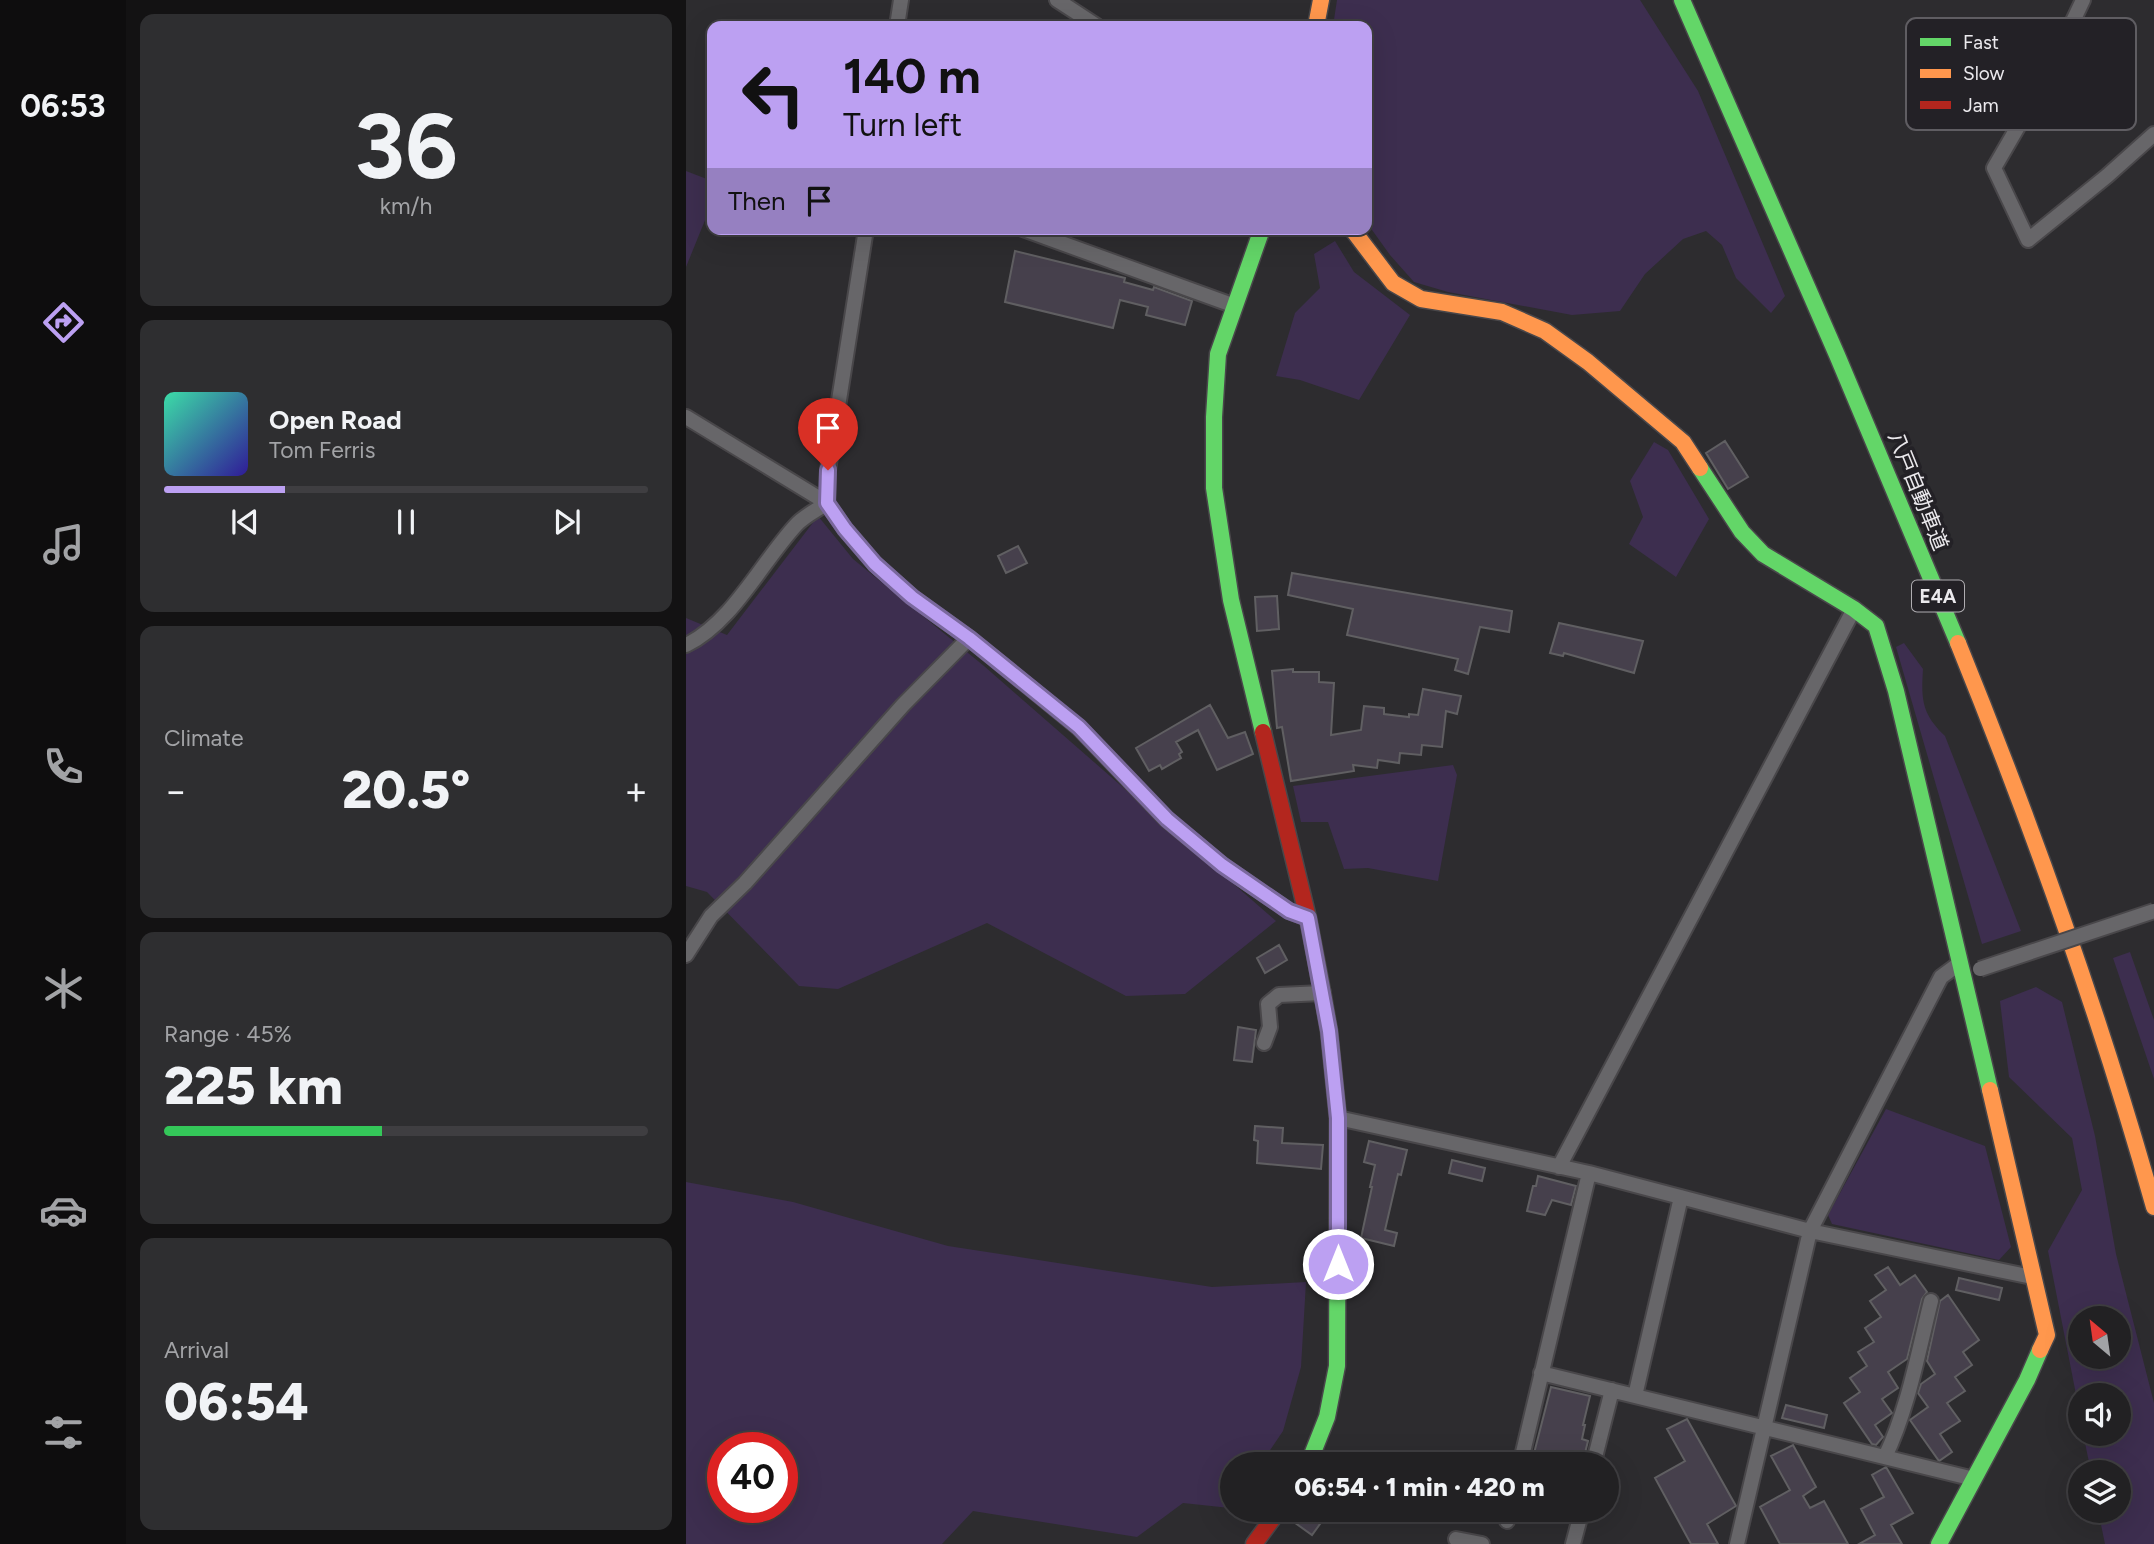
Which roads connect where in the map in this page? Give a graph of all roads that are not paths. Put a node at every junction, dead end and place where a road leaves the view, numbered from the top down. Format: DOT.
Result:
graph roads {
  1 [pos="901,0"];
  2 [pos="1057,0"];
  3 [pos="1321,0"];
  4 [pos="1682,0"];
  5 [pos="2083,0"];
  6 [pos="2074,18"];
  7 [pos="898,21"];
  8 [pos="1089,21"];
  9 [pos="1317,21"];
  10 [pos="2016,130"];
  11 [pos="2154,134"];
  12 [pos="865,235"];
  13 [pos="1040,235"];
  14 [pos="1260,235"];
  15 [pos="1357,235"];
  16 [pos="1235,306"];
  17 [pos="686,417"];
  18 [pos="827,503"];
  19 [pos="1854,609"];
  20 [pos="969,638"];
  21 [pos="686,645"];
  22 [pos="2154,911"];
  23 [pos="1308,918"];
  24 [pos="686,955"];
  25 [pos="1962,970"];
  26 [pos="1322,993"];
  27 [pos="1264,1043"];
  28 [pos="1338,1118"];
  29 [pos="1559,1167"];
  30 [pos="1589,1173"];
  31 [pos="1681,1197"];
  32 [pos="2154,1208"];
  33 [pos="1810,1231"];
  34 [pos="2032,1277"];
  35 [pos="1931,1301"];
  36 [pos="1541,1373"];
  37 [pos="1612,1390"];
  38 [pos="1635,1396"];
  39 [pos="1764,1428"];
  40 [pos="1314,1452"];
  41 [pos="1523,1452"];
  42 [pos="1596,1452"];
  43 [pos="1885,1457"];
  44 [pos="1974,1479"];
  45 [pos="1270,1522"];
  46 [pos="1579,1522"];
  47 [pos="1456,1539"];
  48 [pos="1254,1544"];
  49 [pos="1482,1544"];
  50 [pos="1573,1544"];
  51 [pos="1737,1544"];
  52 [pos="1939,1544"];
  1 -- 7 [label="street"];
  2 -- 8 [label="street"];
  3 -- 9 [label="main road"];
  4 -- 32 [label="main road, 八戸自動車道 / E4A"];
  5 -- 6 [label="street"];
  10 -- 11 [label="street"];
  12 -- 18 [label="street"];
  13 -- 16 [label="street"];
  14 -- 16 [label="main road"];
  15 -- 19 [label="main road"];
  16 -- 23 [label="main road"];
  17 -- 18 [label="street"];
  18 -- 20 [label="street"];
  18 -- 21 [label="street"];
  19 -- 25 [label="main road"];
  19 -- 29 [label="street"];
  20 -- 23 [label="street"];
  20 -- 24 [label="street"];
  22 -- 25 [label="street, bridge"];
  23 -- 26 [label="main road"];
  25 -- 33 [label="street"];
  25 -- 34 [label="main road"];
  26 -- 27 [label="street"];
  26 -- 28 [label="main road"];
  28 -- 29 [label="street"];
  28 -- 40 [label="main road"];
  29 -- 30 [label="street"];
  30 -- 31 [label="street"];
  30 -- 36 [label="street"];
  31 -- 33 [label="street"];
  31 -- 38 [label="street"];
  33 -- 34 [label="street"];
  33 -- 39 [label="street"];
  34 -- 44 [label="main road"];
  35 -- 43 [label="street"];
  36 -- 37 [label="street"];
  36 -- 41 [label="street"];
  37 -- 38 [label="street"];
  37 -- 42 [label="street"];
  38 -- 39 [label="street"];
  39 -- 43 [label="street"];
  39 -- 51 [label="street"];
  43 -- 44 [label="street"];
  44 -- 52 [label="main road"];
  45 -- 48 [label="main road"];
  46 -- 50 [label="street"];
  47 -- 49 [label="street"];
}
